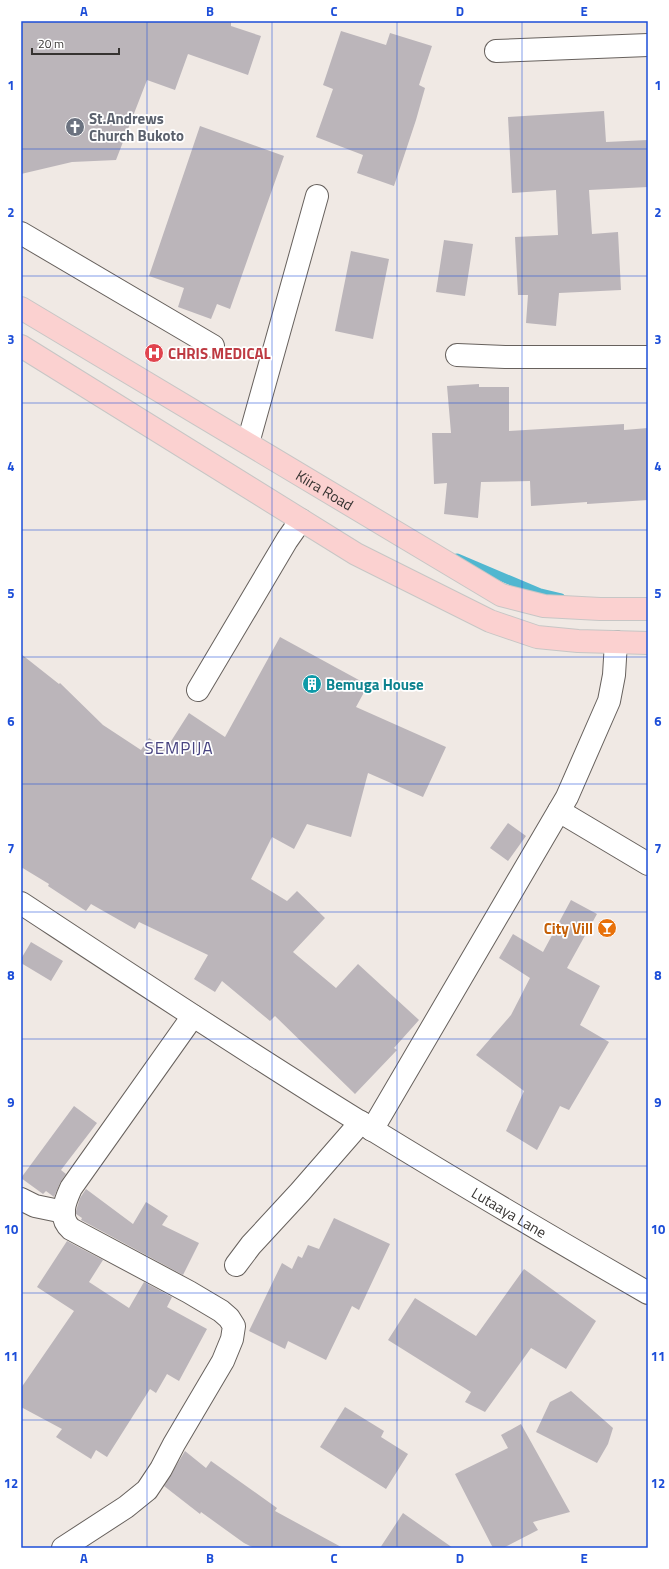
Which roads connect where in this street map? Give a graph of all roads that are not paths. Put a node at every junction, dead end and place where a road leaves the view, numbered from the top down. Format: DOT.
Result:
graph roads {
  1 [pos="648,45"];
  2 [pos="496,51"];
  3 [pos="317,196"];
  4 [pos="21,233"];
  5 [pos="21,308"];
  6 [pos="21,346"];
  7 [pos="213,346"];
  8 [pos="457,355"];
  9 [pos="648,357"];
  10 [pos="248,443"];
  11 [pos="301,520"];
  12 [pos="648,609"];
  13 [pos="616,642"];
  14 [pos="648,643"];
  15 [pos="198,690"];
  16 [pos="558,811"];
  17 [pos="648,864"];
  18 [pos="21,903"];
  19 [pos="194,1016"];
  20 [pos="366,1126"];
  21 [pos="21,1199"];
  22 [pos="64,1212"];
  23 [pos="236,1265"];
  24 [pos="648,1293"];
  25 [pos="63,1548"];
  1 -- 2 [label="street"];
  3 -- 10 [label="street"];
  4 -- 7 [label="street"];
  5 -- 10 [label="main road, Kiira Road"];
  6 -- 11 [label="main road"];
  8 -- 9 [label="street"];
  10 -- 12 [label="main road, Kiira Road"];
  11 -- 13 [label="main road"];
  11 -- 15 [label="street"];
  13 -- 14 [label="main road"];
  13 -- 16 [label="street"];
  16 -- 17 [label="street"];
  16 -- 20 [label="street"];
  18 -- 19 [label="street, Lutaaya Lane"];
  19 -- 20 [label="street, Lutaaya Lane"];
  19 -- 22 [label="street"];
  20 -- 23 [label="street"];
  20 -- 24 [label="street, Lutaaya Lane"];
  21 -- 22 [label="street"];
  22 -- 25 [label="street"];
}
